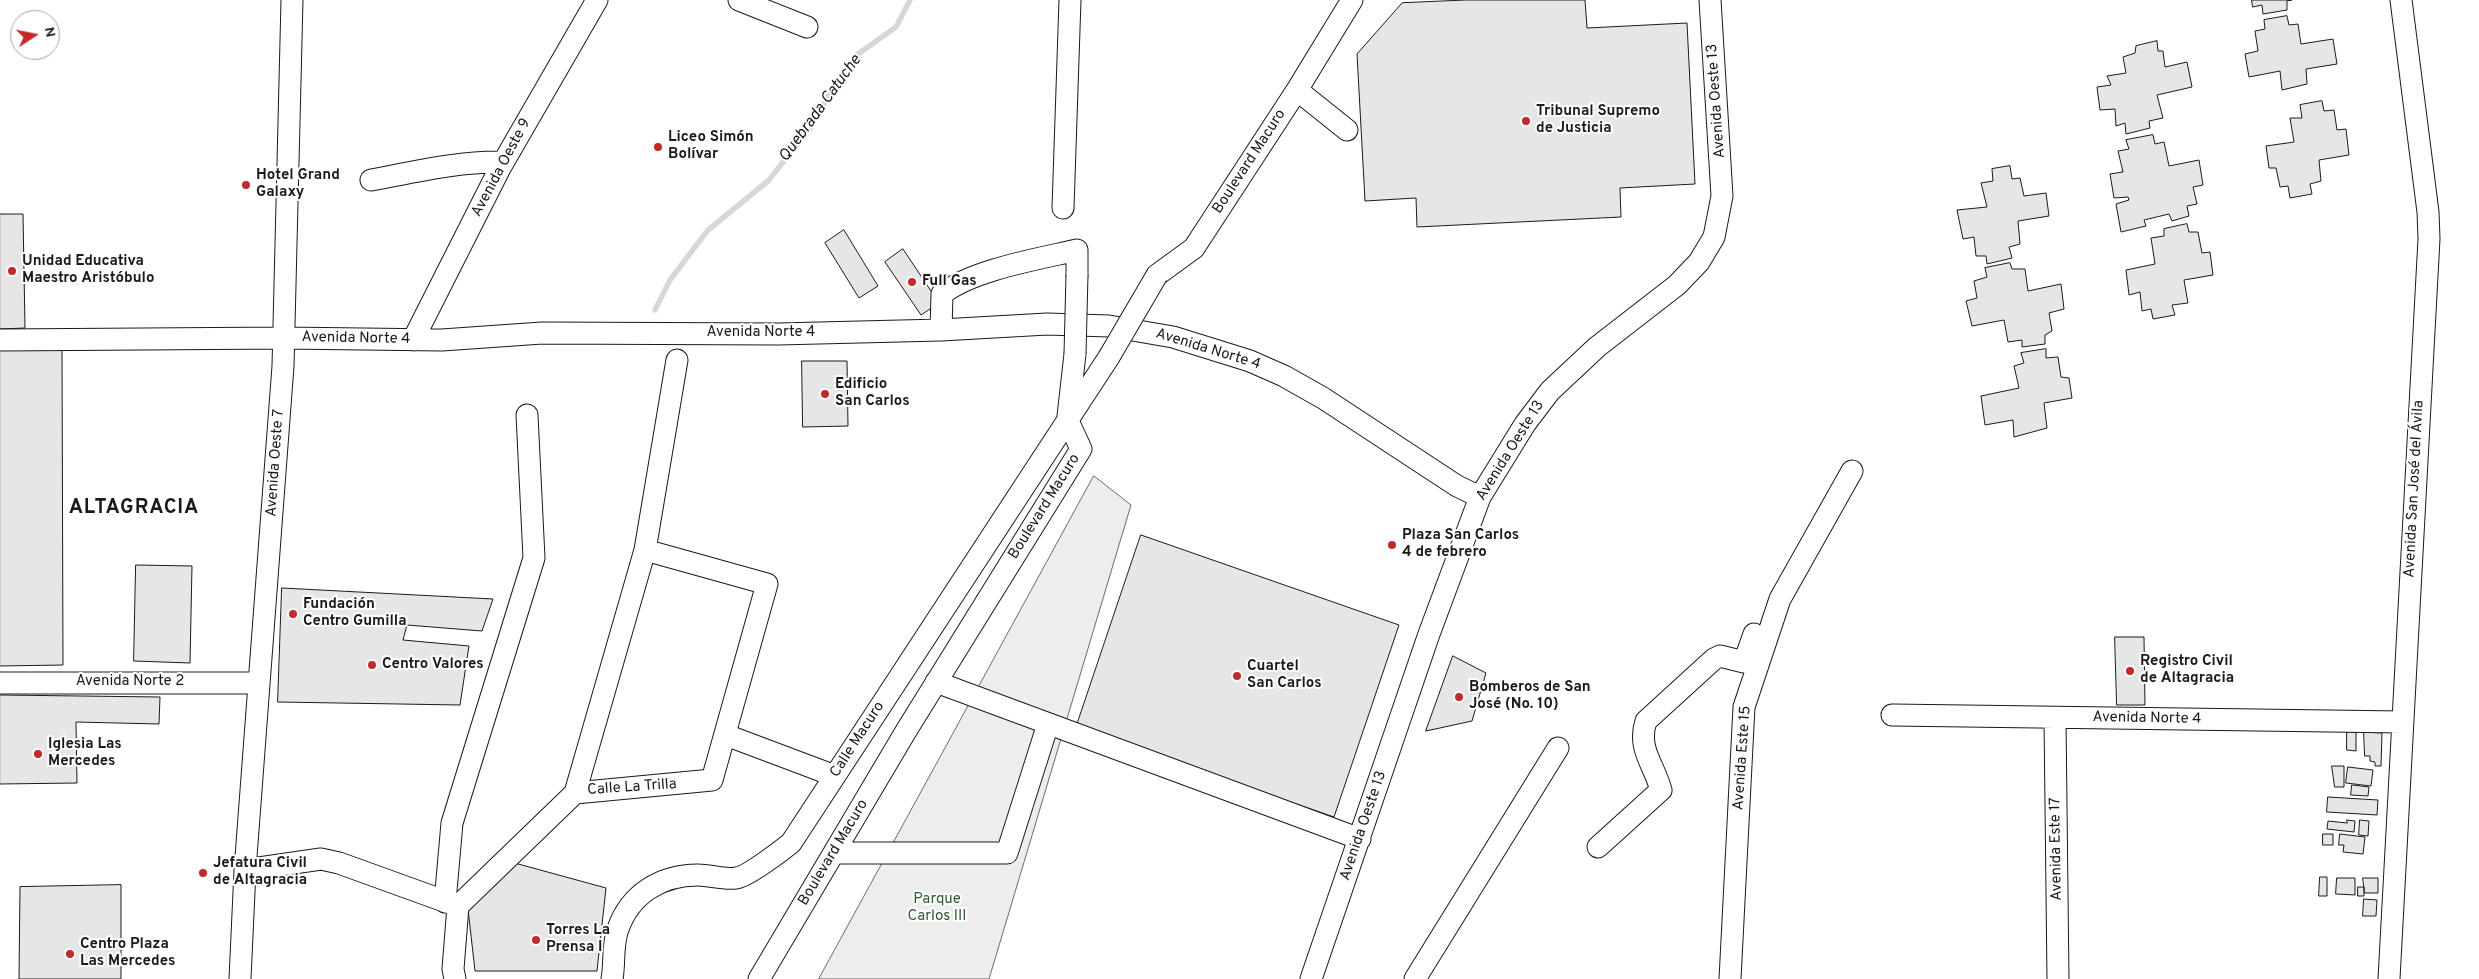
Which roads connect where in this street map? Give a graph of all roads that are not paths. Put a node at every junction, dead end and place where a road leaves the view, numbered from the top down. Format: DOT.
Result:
graph roads {
  1 [pos="292,0"];
  2 [pos="597,0"];
  3 [pos="738,0"];
  4 [pos="1070,0"];
  5 [pos="1352,0"];
  6 [pos="1710,0"];
  7 [pos="2401,0"];
  8 [pos="807,27"];
  9 [pos="1297,90"];
  10 [pos="1347,130"];
  11 [pos="503,162"];
  12 [pos="372,180"];
  13 [pos="1063,208"];
  14 [pos="941,330"];
  15 [pos="284,338"];
  16 [pos="0,340"];
  17 [pos="413,340"];
  18 [pos="677,360"];
  19 [pos="527,415"];
  20 [pos="1068,421"];
  21 [pos="1852,471"];
  22 [pos="1480,497"];
  23 [pos="645,550"];
  24 [pos="1780,598"];
  25 [pos="936,682"];
  26 [pos="0,683"];
  27 [pos="259,683"];
  28 [pos="1892,715"];
  29 [pos="2055,719"];
  30 [pos="2402,722"];
  31 [pos="1048,724"];
  32 [pos="726,735"];
  33 [pos="1558,748"];
  34 [pos="835,776"];
  35 [pos="575,793"];
  36 [pos="1360,840"];
  37 [pos="1598,847"];
  38 [pos="834,853"];
  39 [pos="245,870"];
  40 [pos="451,904"];
  41 [pos="240,979"];
  42 [pos="455,979"];
  43 [pos="612,979"];
  44 [pos="759,979"];
  45 [pos="1311,979"];
  46 [pos="1415,979"];
  47 [pos="1730,979"];
  48 [pos="2058,979"];
  49 [pos="2389,979"];
  1 -- 15 [label="street, Avenida Oeste 7"];
  2 -- 11 [label="street, Avenida Oeste 9"];
  3 -- 8 [label="street"];
  4 -- 13 [label="street"];
  5 -- 9 [label="street, Boulevard Macuro"];
  6 -- 22 [label="street, Avenida Oeste 13"];
  7 -- 30 [label="street, Avenida San José del Ávila"];
  9 -- 10 [label="street"];
  9 -- 20 [label="street, Boulevard Macuro, bridge"];
  11 -- 12 [label="street"];
  11 -- 17 [label="street, Avenida Oeste 9"];
  14 -- 17 [label="street, Avenida Norte 4"];
  14 -- 20 [label="street, bridge"];
  14 -- 22 [label="street, Avenida Norte 4"];
  15 -- 16 [label="street, Avenida Norte 4"];
  15 -- 17 [label="street, Avenida Norte 4"];
  15 -- 27 [label="street, Avenida Oeste 7"];
  18 -- 23 [label="street"];
  19 -- 40 [label="street"];
  20 -- 25 [label="street, Boulevard Macuro"];
  20 -- 34 [label="street, Calle Macuro"];
  21 -- 24 [label="street, Avenida Este 15"];
  22 -- 36 [label="street, Avenida Oeste 13"];
  23 -- 32 [label="street, Calle La Trilla"];
  23 -- 35 [label="street"];
  24 -- 37 [label="street"];
  24 -- 47 [label="street, Avenida Este 15"];
  25 -- 31 [label="street"];
  25 -- 38 [label="street, Boulevard Macuro"];
  26 -- 27 [label="street, Avenida Norte 2"];
  27 -- 39 [label="street, Avenida Oeste 7"];
  28 -- 29 [label="street, Avenida Norte 4"];
  29 -- 30 [label="street, Avenida Norte 4"];
  29 -- 48 [label="street, Avenida Este 17"];
  30 -- 49 [label="street, Avenida San José del Ávila"];
  31 -- 36 [label="street"];
  31 -- 38 [label="street"];
  32 -- 34 [label="street"];
  32 -- 35 [label="street, Calle La Trilla"];
  33 -- 46 [label="street"];
  34 -- 43 [label="street, Calle Macuro"];
  35 -- 40 [label="street, Calle La Trilla"];
  36 -- 45 [label="street, Avenida Oeste 13"];
  38 -- 44 [label="street, Boulevard Macuro"];
  39 -- 40 [label="street"];
  39 -- 41 [label="street, Avenida Oeste 7"];
  40 -- 42 [label="street"];
}
